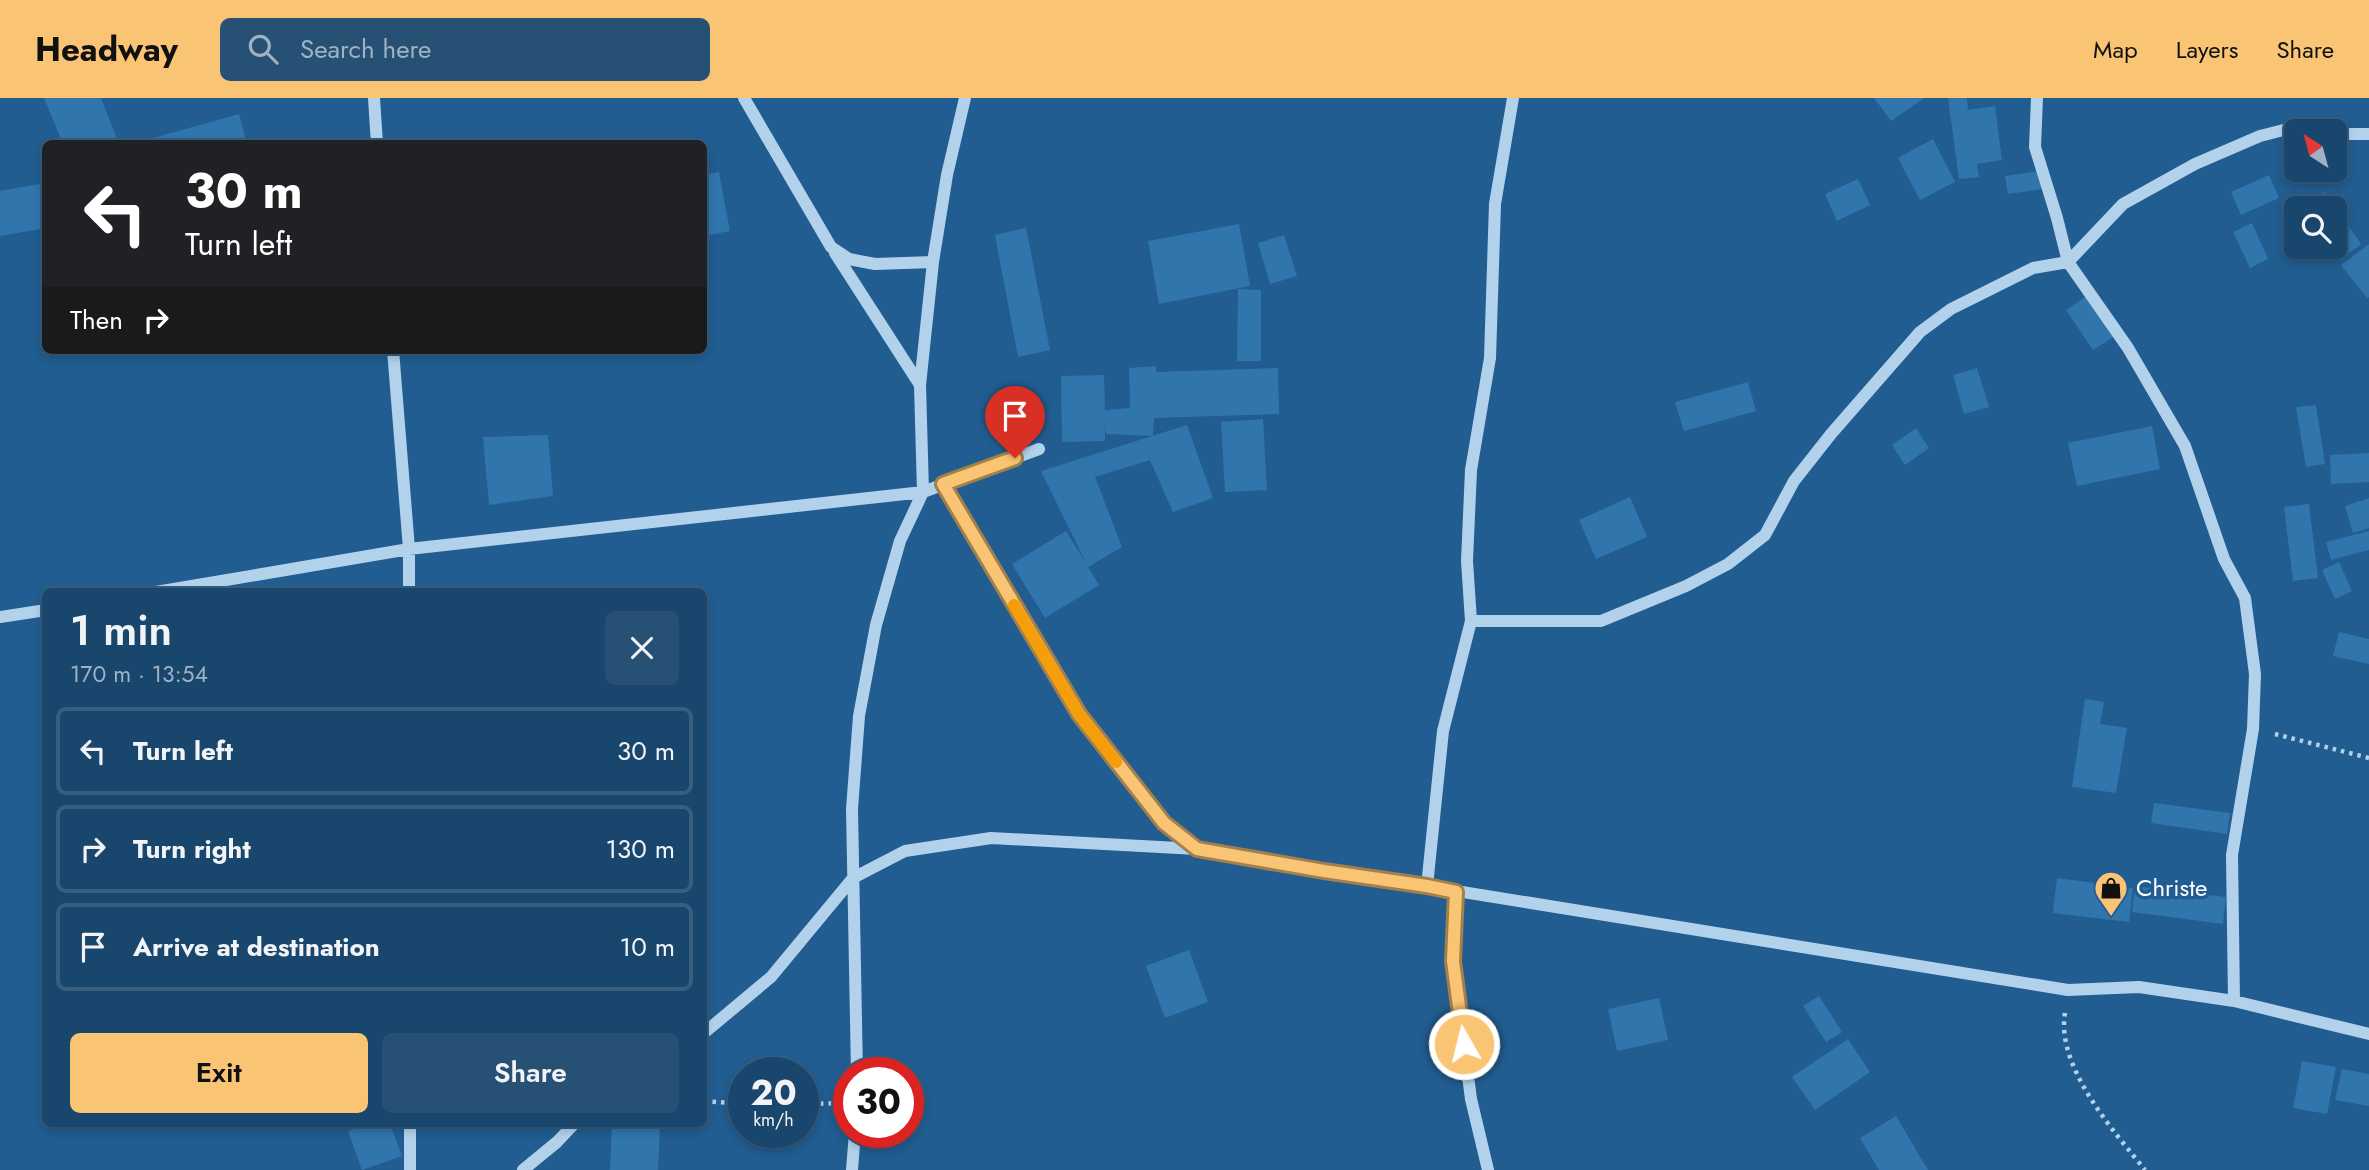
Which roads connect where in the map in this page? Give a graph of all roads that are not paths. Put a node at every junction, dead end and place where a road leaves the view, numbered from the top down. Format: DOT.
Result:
graph roads {
  1 [pos="373,98"];
  2 [pos="744,98"];
  3 [pos="965,98"];
  4 [pos="1513,98"];
  5 [pos="2037,98"];
  6 [pos="2284,130"];
  7 [pos="2347,134"];
  8 [pos="2369,134"];
  9 [pos="377,140"];
  10 [pos="831,247"];
  11 [pos="933,262"];
  12 [pos="2068,262"];
  13 [pos="393,354"];
  14 [pos="920,384"];
  15 [pos="1039,449"];
  16 [pos="943,484"];
  17 [pos="923,492"];
  18 [pos="409,550"];
  19 [pos="180,588"];
  20 [pos="409,588"];
  21 [pos="42,611"];
  22 [pos="0,617"];
  23 [pos="1471,621"];
  24 [pos="1197,849"];
  25 [pos="853,878"];
  26 [pos="1427,886"];
  27 [pos="1456,892"];
  28 [pos="2234,1001"];
  29 [pos="707,1030"];
  30 [pos="2369,1034"];
  31 [pos="857,1057"];
  32 [pos="410,1127"];
  33 [pos="571,1127"];
  34 [pos="854,1148"];
  35 [pos="410,1170"];
  36 [pos="523,1170"];
  37 [pos="852,1170"];
  38 [pos="1488,1170"];
  1 -- 9 [label="street"];
  2 -- 10 [label="street"];
  3 -- 11 [label="street"];
  4 -- 23 [label="street"];
  5 -- 12 [label="street"];
  6 -- 12 [label="street"];
  7 -- 8 [label="street"];
  10 -- 11 [label="street"];
  10 -- 14 [label="street"];
  11 -- 14 [label="street"];
  12 -- 23 [label="street"];
  12 -- 28 [label="street"];
  13 -- 18 [label="street"];
  14 -- 17 [label="street"];
  15 -- 16 [label="street"];
  16 -- 17 [label="street"];
  16 -- 24 [label="street"];
  17 -- 18 [label="street"];
  17 -- 25 [label="street"];
  18 -- 19 [label="street"];
  18 -- 20 [label="street"];
  21 -- 22 [label="street"];
  23 -- 26 [label="street"];
  24 -- 25 [label="street"];
  24 -- 26 [label="street"];
  25 -- 29 [label="street"];
  25 -- 31 [label="street"];
  26 -- 27 [label="street"];
  27 -- 28 [label="street"];
  27 -- 38 [label="street"];
  28 -- 30 [label="street"];
  32 -- 35 [label="street"];
  33 -- 36 [label="street"];
  34 -- 37 [label="street"];
}
